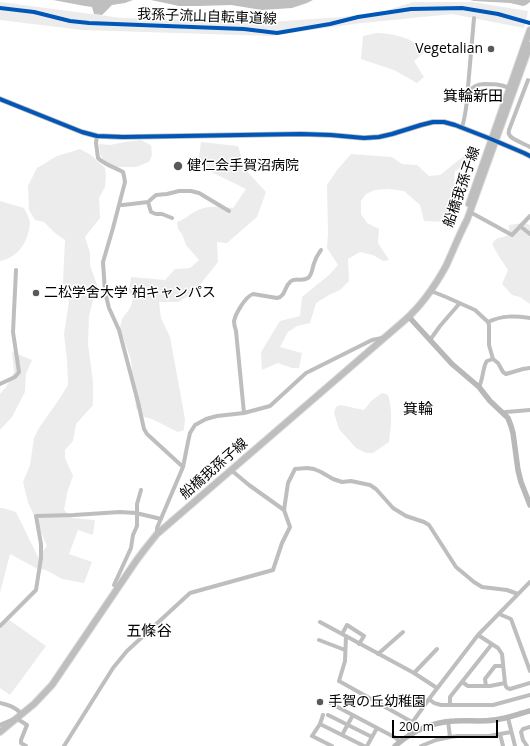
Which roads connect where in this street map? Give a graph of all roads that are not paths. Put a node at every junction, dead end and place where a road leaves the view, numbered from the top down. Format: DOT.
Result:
graph roads {
  1 [pos="474,18"];
  2 [pos="530,30"];
  3 [pos="530,45"];
  4 [pos="517,74"];
  5 [pos="528,80"];
  6 [pos="509,88"];
  7 [pos="470,91"];
  8 [pos="0,99"];
  9 [pos="462,127"];
  10 [pos="97,136"];
  11 [pos="494,140"];
  12 [pos="530,147"];
  13 [pos="530,156"];
  14 [pos="148,202"];
  15 [pos="119,205"];
  16 [pos="229,211"];
  17 [pos="470,212"];
  18 [pos="530,216"];
  19 [pos="172,218"];
  20 [pos="520,226"];
  21 [pos="530,234"];
  22 [pos="458,238"];
  23 [pos="321,250"];
  24 [pos="16,270"];
  25 [pos="431,291"];
  26 [pos="459,304"];
  27 [pos="409,317"];
  28 [pos="530,318"];
  29 [pos="488,322"];
  30 [pos="383,339"];
  31 [pos="430,340"];
  32 [pos="493,359"];
  33 [pos="530,368"];
  34 [pos="0,384"];
  35 [pos="479,387"];
  36 [pos="530,410"];
  37 [pos="244,413"];
  38 [pos="503,413"];
  39 [pos="183,466"];
  40 [pos="231,470"];
  41 [pos="141,490"];
  42 [pos="530,505"];
  43 [pos="284,510"];
  44 [pos="136,512"];
  45 [pos="161,519"];
  46 [pos="157,534"];
  47 [pos="530,582"];
  48 [pos="118,588"];
  49 [pos="518,594"];
  50 [pos="499,614"];
  51 [pos="320,622"];
  52 [pos="0,626"];
  53 [pos="403,632"];
  54 [pos="344,635"];
  55 [pos="478,635"];
  56 [pos="319,640"];
  57 [pos="359,644"];
  58 [pos="492,644"];
  59 [pos="437,649"];
  60 [pos="345,650"];
  61 [pos="378,654"];
  62 [pos="503,666"];
  63 [pos="530,671"];
  64 [pos="414,673"];
  65 [pos="462,682"];
  66 [pos="530,682"];
  67 [pos="505,683"];
  68 [pos="486,686"];
  69 [pos="437,688"];
  70 [pos="530,695"];
  71 [pos="429,699"];
  72 [pos="0,703"];
  73 [pos="330,703"];
  74 [pos="450,705"];
  75 [pos="530,711"];
  76 [pos="353,715"];
  77 [pos="20,716"];
  78 [pos="508,718"];
  79 [pos="448,721"];
  80 [pos="412,722"];
  81 [pos="320,724"];
  82 [pos="347,724"];
  83 [pos="0,725"];
  84 [pos="530,727"];
  85 [pos="377,728"];
  86 [pos="0,732"];
  87 [pos="511,732"];
  88 [pos="411,734"];
  89 [pos="500,734"];
  90 [pos="342,735"];
  91 [pos="372,737"];
  92 [pos="450,737"];
  93 [pos="400,742"];
  94 [pos="26,746"];
  95 [pos="64,746"];
  96 [pos="332,746"];
  97 [pos="365,746"];
  98 [pos="395,746"];
  99 [pos="421,746"];
  100 [pos="503,746"];
  101 [pos="515,746"];
  102 [pos="527,746"];
  1 -- 7 [label="street"];
  2 -- 4 [label="main road, 船橋我孫子線"];
  3 -- 4 [label="main road, 船橋我孫子線"];
  4 -- 6 [label="main road, 船橋我孫子線"];
  4 -- 11 [label="main road, 船橋我孫子線"];
  5 -- 12 [label="street"];
  6 -- 7 [label="street"];
  6 -- 11 [label="main road, 船橋我孫子線"];
  7 -- 9 [label="street"];
  8 -- 10 [label="street"];
  9 -- 10 [label="street"];
  9 -- 11 [label="street"];
  10 -- 15 [label="street"];
  11 -- 13 [label="street"];
  11 -- 17 [label="main road, 船橋我孫子線"];
  11 -- 22 [label="main road, 船橋我孫子線"];
  14 -- 15 [label="street"];
  14 -- 16 [label="street"];
  14 -- 19 [label="street"];
  15 -- 39 [label="street"];
  17 -- 20 [label="street"];
  17 -- 22 [label="main road, 船橋我孫子線"];
  18 -- 20 [label="street"];
  20 -- 21 [label="street"];
  22 -- 25 [label="main road, 船橋我孫子線"];
  23 -- 37 [label="street"];
  24 -- 34 [label="street"];
  25 -- 26 [label="street"];
  25 -- 27 [label="main road, 船橋我孫子線"];
  26 -- 29 [label="street"];
  26 -- 31 [label="street"];
  27 -- 30 [label="main road, 船橋我孫子線"];
  27 -- 31 [label="street"];
  28 -- 29 [label="street"];
  29 -- 32 [label="street"];
  30 -- 37 [label="street"];
  30 -- 40 [label="main road, 船橋我孫子線"];
  31 -- 35 [label="street"];
  32 -- 33 [label="street"];
  32 -- 35 [label="street"];
  35 -- 38 [label="street"];
  36 -- 38 [label="street"];
  37 -- 39 [label="street"];
  38 -- 42 [label="street"];
  39 -- 45 [label="street"];
  40 -- 43 [label="street"];
  40 -- 46 [label="main road, 船橋我孫子線"];
  41 -- 44 [label="street"];
  43 -- 49 [label="street"];
  43 -- 95 [label="street"];
  44 -- 45 [label="street"];
  44 -- 48 [label="street"];
  44 -- 52 [label="street"];
  45 -- 46 [label="street"];
  46 -- 48 [label="main road, 船橋我孫子線"];
  47 -- 49 [label="street"];
  48 -- 77 [label="main road, 船橋我孫子線"];
  49 -- 50 [label="street"];
  50 -- 55 [label="street"];
  50 -- 63 [label="street"];
  51 -- 54 [label="street"];
  53 -- 61 [label="street"];
  54 -- 57 [label="street"];
  54 -- 57 [label="street"];
  54 -- 60 [label="street"];
  55 -- 58 [label="street"];
  55 -- 69 [label="street"];
  56 -- 60 [label="street"];
  57 -- 61 [label="street"];
  58 -- 62 [label="street"];
  58 -- 65 [label="street"];
  59 -- 64 [label="street"];
  60 -- 80 [label="street"];
  61 -- 64 [label="street"];
  62 -- 67 [label="street"];
  62 -- 68 [label="street"];
  64 -- 69 [label="street"];
  65 -- 68 [label="street"];
  65 -- 74 [label="street"];
  66 -- 67 [label="street"];
  67 -- 68 [label="street"];
  69 -- 71 [label="street"];
  70 -- 74 [label="street"];
  71 -- 74 [label="street"];
  71 -- 80 [label="street"];
  72 -- 77 [label="street"];
  73 -- 76 [label="street"];
  75 -- 78 [label="street"];
  76 -- 82 [label="street"];
  76 -- 85 [label="street"];
  77 -- 83 [label="street"];
  77 -- 86 [label="main road, 船橋我孫子線"];
  77 -- 94 [label="street"];
  78 -- 79 [label="street"];
  78 -- 87 [label="street"];
  79 -- 88 [label="street"];
  79 -- 92 [label="street"];
  80 -- 88 [label="street"];
  81 -- 82 [label="street"];
  81 -- 90 [label="street"];
  81 -- 96 [label="street"];
  82 -- 90 [label="street"];
  82 -- 91 [label="street"];
  84 -- 102 [label="street"];
  85 -- 91 [label="street"];
  85 -- 93 [label="street"];
  87 -- 89 [label="street"];
  87 -- 101 [label="street"];
  88 -- 93 [label="street"];
  89 -- 92 [label="street"];
  89 -- 100 [label="street"];
  90 -- 97 [label="street"];
  91 -- 97 [label="street"];
  92 -- 99 [label="street"];
  93 -- 98 [label="street"];
}
